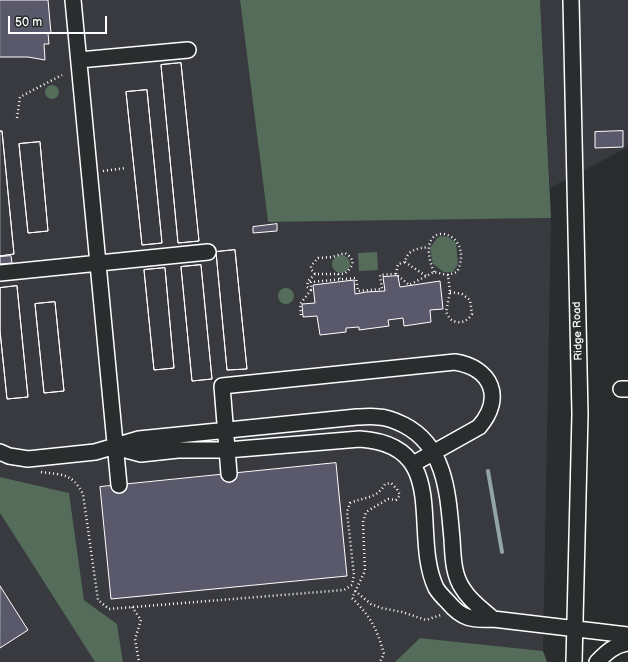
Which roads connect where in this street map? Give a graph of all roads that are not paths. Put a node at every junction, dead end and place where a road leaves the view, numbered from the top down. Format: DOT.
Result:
graph roads {
  1 [pos="73,0"];
  2 [pos="571,0"];
  3 [pos="188,50"];
  4 [pos="79,60"];
  5 [pos="208,252"];
  6 [pos="98,263"];
  7 [pos="0,273"];
  8 [pos="226,430"];
  9 [pos="115,447"];
  10 [pos="227,450"];
  11 [pos="0,452"];
  12 [pos="434,453"];
  13 [pos="413,464"];
  14 [pos="229,474"];
  15 [pos="119,485"];
  16 [pos="447,490"];
  17 [pos="423,492"];
  18 [pos="493,619"];
  19 [pos="575,630"];
  20 [pos="628,635"];
  21 [pos="628,643"];
  22 [pos="574,662"];
  23 [pos="597,662"];
  1 -- 4 [label="street"];
  2 -- 19 [label="street, Ridge Road"];
  3 -- 4 [label="street"];
  4 -- 6 [label="street"];
  5 -- 6 [label="street"];
  6 -- 7 [label="street"];
  6 -- 9 [label="street"];
  8 -- 9 [label="street"];
  8 -- 10 [label="street"];
  8 -- 12 [label="street"];
  8 -- 12 [label="street"];
  9 -- 10 [label="street"];
  9 -- 11 [label="street"];
  9 -- 15 [label="street"];
  10 -- 13 [label="street"];
  10 -- 14 [label="street"];
  12 -- 13 [label="street"];
  12 -- 16 [label="street"];
  13 -- 17 [label="street"];
  16 -- 17 [label="street"];
  16 -- 18 [label="street"];
  17 -- 18 [label="street"];
  18 -- 19 [label="street"];
  19 -- 20 [label="street"];
  19 -- 22 [label="street, Ridge Road"];
  21 -- 23 [label="street"];
}
